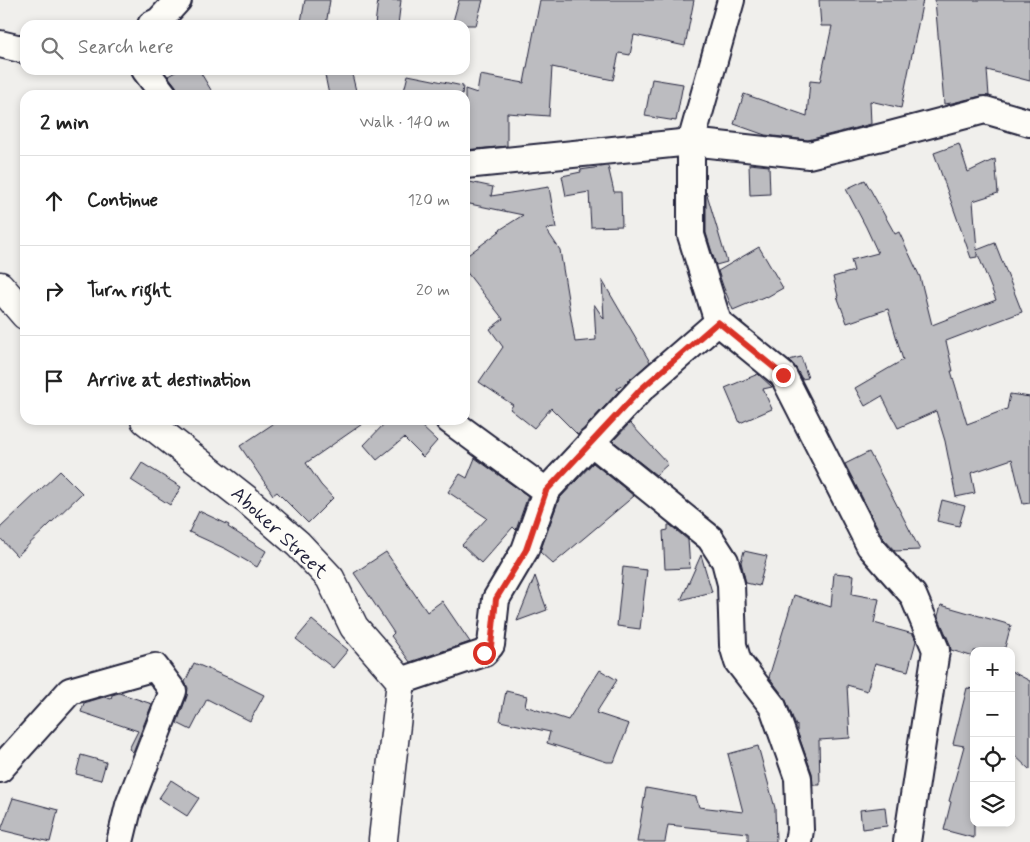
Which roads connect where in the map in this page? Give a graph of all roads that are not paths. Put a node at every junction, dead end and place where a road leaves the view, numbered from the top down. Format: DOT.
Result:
graph roads {
  1 [pos="178,0"];
  2 [pos="731,0"];
  3 [pos="160,20"];
  4 [pos="0,44"];
  5 [pos="20,49"];
  6 [pos="149,75"];
  7 [pos="160,90"];
  8 [pos="1030,123"];
  9 [pos="691,142"];
  10 [pos="470,164"];
  11 [pos="0,286"];
  12 [pos="20,309"];
  13 [pos="718,322"];
  14 [pos="151,425"];
  15 [pos="456,425"];
  16 [pos="591,442"];
  17 [pos="546,491"];
  18 [pos="401,682"];
  19 [pos="0,768"];
  20 [pos="381,841"];
  21 [pos="120,842"];
  22 [pos="798,842"];
  23 [pos="907,842"];
  1 -- 3 [label="street"];
  2 -- 9 [label="street"];
  4 -- 5 [label="street"];
  6 -- 7 [label="street"];
  8 -- 9 [label="street"];
  9 -- 10 [label="street"];
  9 -- 13 [label="street"];
  11 -- 12 [label="main road"];
  13 -- 16 [label="street"];
  13 -- 23 [label="street"];
  14 -- 18 [label="main road, Aboker Street"];
  15 -- 17 [label="street"];
  16 -- 17 [label="street"];
  16 -- 22 [label="street"];
  17 -- 18 [label="street"];
  18 -- 20 [label="main road"];
  19 -- 21 [label="street"];
}
